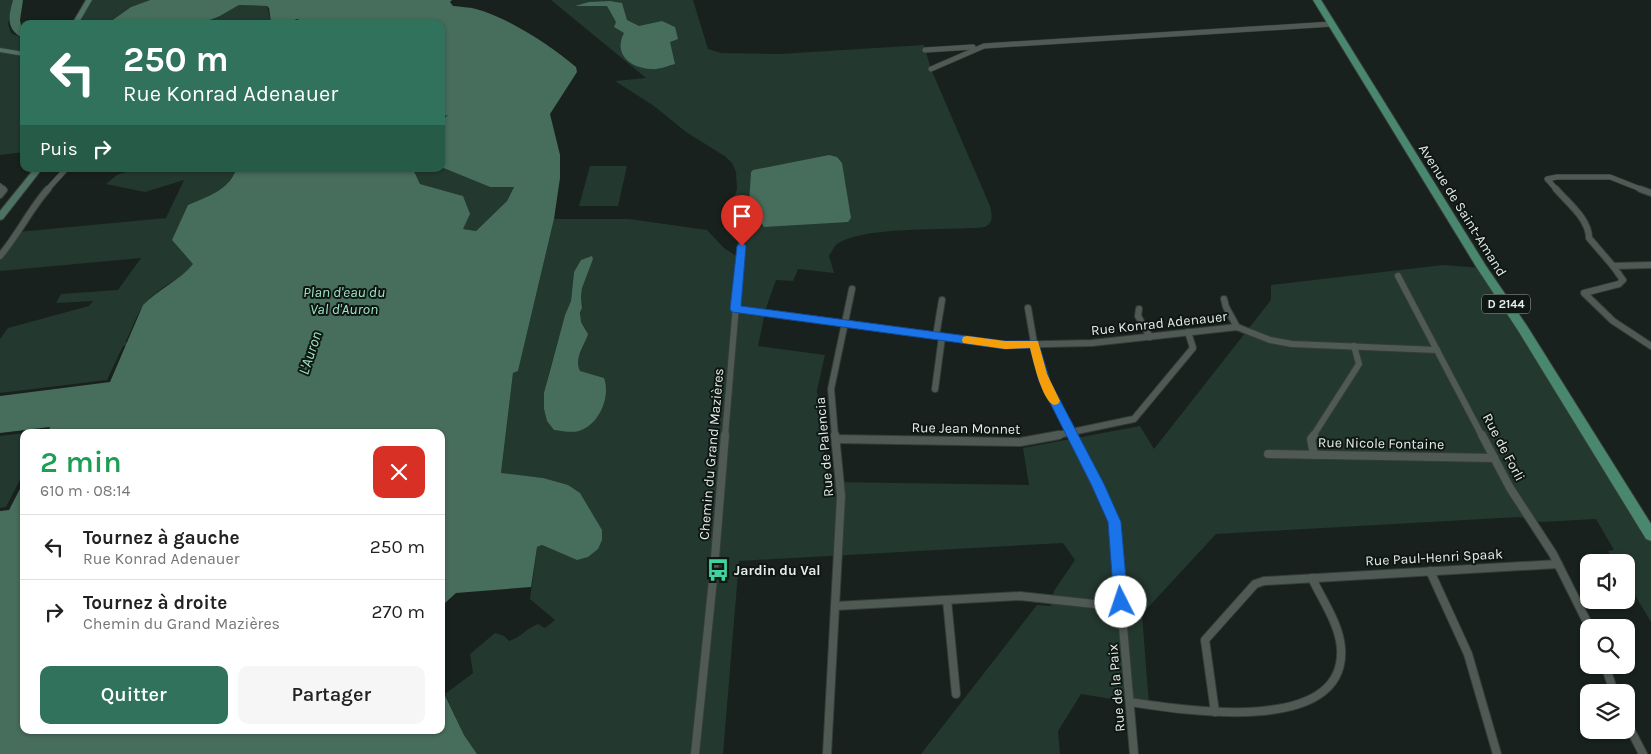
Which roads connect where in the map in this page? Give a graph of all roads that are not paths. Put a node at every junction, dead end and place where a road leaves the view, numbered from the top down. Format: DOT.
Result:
graph roads {
  1 [pos="89,0"];
  2 [pos="1317,0"];
  3 [pos="77,20"];
  4 [pos="1332,24"];
  5 [pos="984,46"];
  6 [pos="0,50"];
  7 [pos="925,50"];
  8 [pos="20,53"];
  9 [pos="931,69"];
  10 [pos="36,172"];
  11 [pos="63,172"];
  12 [pos="0,186"];
  13 [pos="1651,193"];
  14 [pos="0,195"];
  15 [pos="0,217"];
  16 [pos="742,246"];
  17 [pos="0,256"];
  18 [pos="1651,265"];
  19 [pos="1613,266"];
  20 [pos="1398,276"];
  21 [pos="852,289"];
  22 [pos="1224,299"];
  23 [pos="942,300"];
  24 [pos="1028,308"];
  25 [pos="736,309"];
  26 [pos="1139,309"];
  27 [pos="844,324"];
  28 [pos="1237,327"];
  29 [pos="1188,332"];
  30 [pos="939,336"];
  31 [pos="1150,337"];
  32 [pos="1034,344"];
  33 [pos="1354,346"];
  34 [pos="1651,346"];
  35 [pos="1437,350"];
  36 [pos="935,389"];
  37 [pos="1070,433"];
  38 [pos="836,439"];
  39 [pos="1268,454"];
  40 [pos="1314,455"];
  41 [pos="1494,458"];
  42 [pos="1651,535"];
  43 [pos="1558,564"];
  44 [pos="1430,571"];
  45 [pos="1312,578"];
  46 [pos="946,600"];
  47 [pos="835,606"];
  48 [pos="1122,607"];
  49 [pos="1586,619"];
  50 [pos="956,694"];
  51 [pos="1130,702"];
  52 [pos="1215,712"];
  53 [pos="1635,739"];
  54 [pos="695,754"];
  55 [pos="827,754"];
  56 [pos="1134,754"];
  57 [pos="1497,754"];
  58 [pos="1643,754"];
  1 -- 3 [label="street"];
  2 -- 4 [label="main road, Avenue de Saint-Amand / D 2144"];
  4 -- 5 [label="street"];
  4 -- 42 [label="main road, Avenue de Saint-Amand / D 2144"];
  5 -- 7 [label="street"];
  5 -- 9 [label="street"];
  6 -- 8 [label="street"];
  10 -- 15 [label="street"];
  11 -- 17 [label="street"];
  12 -- 14 [label="street"];
  13 -- 19 [label="street"];
  16 -- 25 [label="street, Chemin du Grand Mazières"];
  18 -- 19 [label="street"];
  19 -- 34 [label="street"];
  20 -- 35 [label="street, Rue de Forli"];
  21 -- 27 [label="street, Rue de Palencia"];
  22 -- 28 [label="street"];
  23 -- 30 [label="street"];
  24 -- 32 [label="street, Rue de la Paix"];
  25 -- 27 [label="street, Rue Konrad Adenauer"];
  25 -- 54 [label="street, Chemin du Grand Mazières"];
  26 -- 31 [label="street"];
  27 -- 30 [label="street, Rue Konrad Adenauer"];
  27 -- 38 [label="street, Rue de Palencia"];
  28 -- 29 [label="street, Rue Konrad Adenauer"];
  28 -- 33 [label="street, Rue Konrad Adenauer"];
  29 -- 31 [label="street, Rue Konrad Adenauer"];
  29 -- 37 [label="street, Rue Jean Monnet"];
  30 -- 32 [label="street, Rue Konrad Adenauer"];
  30 -- 36 [label="street"];
  31 -- 32 [label="street, Rue Konrad Adenauer"];
  32 -- 37 [label="street, Rue de la Paix"];
  33 -- 35 [label="street, Rue Konrad Adenauer"];
  33 -- 40 [label="street"];
  35 -- 41 [label="street, Rue de Forli"];
  37 -- 38 [label="street, Rue Jean Monnet"];
  37 -- 48 [label="street, Rue de la Paix"];
  38 -- 47 [label="street, Rue de Palencia"];
  39 -- 40 [label="street, Rue Nicole Fontaine"];
  40 -- 41 [label="street, Rue Nicole Fontaine"];
  41 -- 43 [label="street, Rue de Forli"];
  43 -- 44 [label="street, Rue Paul-Henri Spaak"];
  43 -- 49 [label="street, Rue de Forli"];
  44 -- 45 [label="street, Rue Paul-Henri Spaak"];
  44 -- 57 [label="street"];
  45 -- 52 [label="street, Rue Paul-Henri Spaak"];
  45 -- 52 [label="street"];
  46 -- 47 [label="street"];
  46 -- 48 [label="street"];
  46 -- 50 [label="street"];
  47 -- 55 [label="street, Rue de Palencia"];
  48 -- 51 [label="street, Rue de la Paix"];
  51 -- 52 [label="street"];
  51 -- 56 [label="street, Rue de la Paix"];
  53 -- 58 [label="street"];
}
